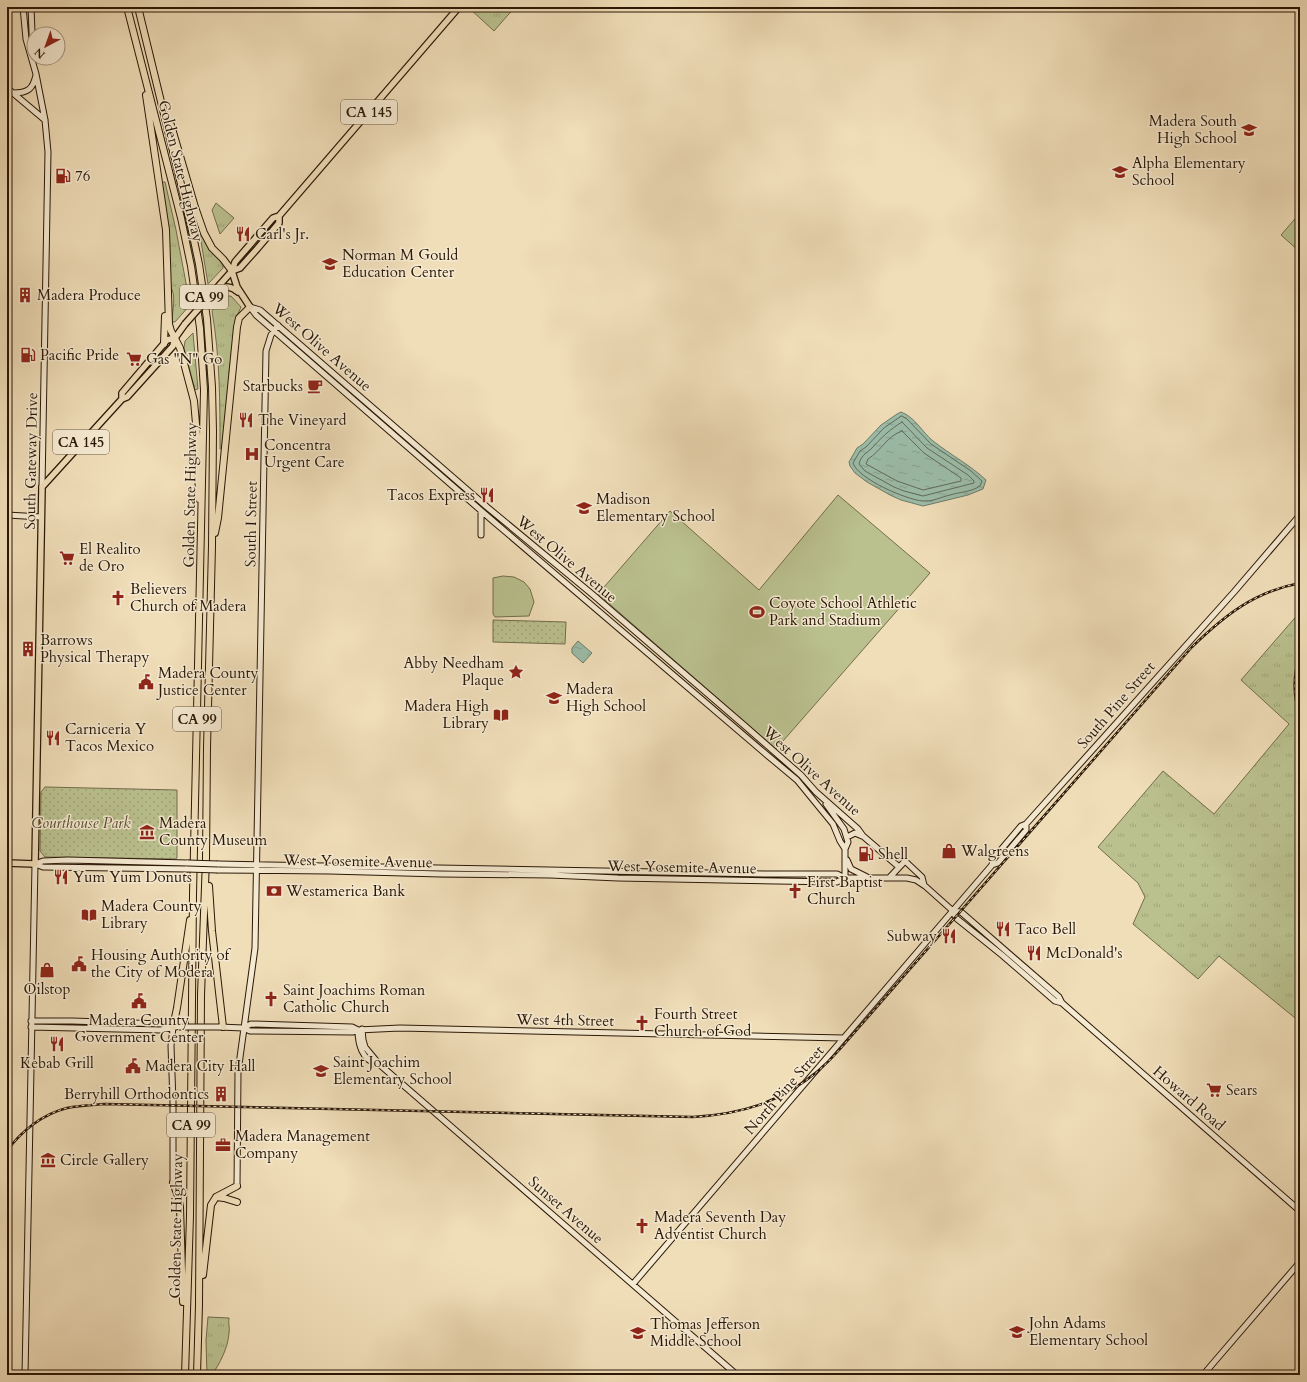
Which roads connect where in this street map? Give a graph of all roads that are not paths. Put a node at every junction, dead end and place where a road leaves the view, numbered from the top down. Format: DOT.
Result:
graph roads {
  1 [pos="23,7"];
  2 [pos="31,7"];
  3 [pos="127,7"];
  4 [pos="138,7"];
  5 [pos="459,7"];
  6 [pos="32,26"];
  7 [pos="26,39"];
  8 [pos="150,54"];
  9 [pos="140,56"];
  10 [pos="34,66"];
  11 [pos="36,74"];
  12 [pos="7,88"];
  13 [pos="13,94"];
  14 [pos="45,120"];
  15 [pos="279,216"];
  16 [pos="232,271"];
  17 [pos="216,289"];
  18 [pos="240,293"];
  19 [pos="167,299"];
  20 [pos="250,307"];
  21 [pos="278,325"];
  22 [pos="274,330"];
  23 [pos="175,338"];
  24 [pos="164,344"];
  25 [pos="122,399"];
  26 [pos="42,487"];
  27 [pos="481,511"];
  28 [pos="1300,515"];
  29 [pos="7,516"];
  30 [pos="41,517"];
  31 [pos="481,535"];
  32 [pos="202,543"];
  33 [pos="212,546"];
  34 [pos="816,792"];
  35 [pos="824,813"];
  36 [pos="1025,825"];
  37 [pos="844,830"];
  38 [pos="863,836"];
  39 [pos="847,837"];
  40 [pos="845,849"];
  41 [pos="845,855"];
  42 [pos="206,859"];
  43 [pos="7,863"];
  44 [pos="180,863"];
  45 [pos="35,864"];
  46 [pos="256,864"];
  47 [pos="993,865"];
  48 [pos="899,867"];
  49 [pos="180,869"];
  50 [pos="256,871"];
  51 [pos="890,877"];
  52 [pos="845,878"];
  53 [pos="870,878"];
  54 [pos="925,886"];
  55 [pos="194,894"];
  56 [pos="953,911"];
  57 [pos="31,1021"];
  58 [pos="31,1027"];
  59 [pos="176,1027"];
  60 [pos="221,1027"];
  61 [pos="243,1028"];
  62 [pos="360,1030"];
  63 [pos="844,1038"];
  64 [pos="173,1183"];
  65 [pos="237,1186"];
  66 [pos="216,1197"];
  67 [pos="237,1202"];
  68 [pos="1300,1211"];
  69 [pos="1300,1262"];
  70 [pos="633,1284"];
  71 [pos="199,1305"];
  72 [pos="185,1355"];
  73 [pos="25,1375"];
  74 [pos="185,1375"];
  75 [pos="197,1375"];
  76 [pos="737,1375"];
  77 [pos="1203,1375"];
  1 -- 7 [label="main road, South Gateway Drive"];
  2 -- 6 [label="main road, South Gateway Drive"];
  3 -- 9 [label="highway, Golden State Highway / CA 99"];
  4 -- 8 [label="highway, Golden State Highway / CA 99"];
  5 -- 15 [label="main road, CA 145"];
  8 -- 16 [label="highway"];
  8 -- 33 [label="highway, Golden State Highway / CA 99"];
  9 -- 19 [label="highway"];
  9 -- 32 [label="highway, Golden State Highway / CA 99"];
  10 -- 11 [label="main road, South Gateway Drive"];
  11 -- 13 [label="main road"];
  11 -- 14 [label="main road, South Gateway Drive"];
  12 -- 13 [label="main road"];
  13 -- 14 [label="main road"];
  14 -- 26 [label="main road, South Gateway Drive"];
  15 -- 16 [label="main road, CA 145"];
  15 -- 16 [label="main road, CA 145"];
  16 -- 17 [label="main road, CA 145"];
  16 -- 18 [label="main road, West Olive Avenue"];
  17 -- 18 [label="main road"];
  17 -- 23 [label="main road, CA 145, bridge"];
  18 -- 20 [label="main road, West Olive Avenue"];
  19 -- 23 [label="highway"];
  19 -- 24 [label="highway"];
  20 -- 21 [label="main road, West Olive Avenue"];
  20 -- 22 [label="main road, West Olive Avenue"];
  20 -- 33 [label="highway"];
  21 -- 22 [label="main road, South I Street"];
  21 -- 34 [label="main road, West Olive Avenue"];
  22 -- 27 [label="main road, West Olive Avenue"];
  22 -- 46 [label="main road, South I Street"];
  23 -- 24 [label="main road, CA 145"];
  23 -- 25 [label="main road, CA 145"];
  23 -- 32 [label="highway"];
  24 -- 25 [label="main road, CA 145"];
  25 -- 26 [label="main road, CA 145"];
  26 -- 30 [label="main road, South Gateway Drive"];
  27 -- 31 [label="main road"];
  27 -- 35 [label="main road, West Olive Avenue"];
  28 -- 36 [label="main road, South Pine Street"];
  29 -- 30 [label="main road"];
  30 -- 45 [label="main road, South Gateway Drive"];
  32 -- 55 [label="highway, Golden State Highway / CA 99"];
  33 -- 42 [label="highway, Golden State Highway / CA 99"];
  34 -- 37 [label="main road"];
  34 -- 38 [label="main road, West Olive Avenue"];
  35 -- 37 [label="main road"];
  35 -- 40 [label="main road, West Olive Avenue"];
  36 -- 47 [label="main road"];
  36 -- 47 [label="main road, South Pine Street"];
  37 -- 39 [label="main road"];
  38 -- 39 [label="main road, West Olive Avenue"];
  38 -- 48 [label="main road, West Olive Avenue"];
  39 -- 40 [label="main road"];
  40 -- 41 [label="main road"];
  41 -- 52 [label="main road"];
  41 -- 53 [label="main road"];
  42 -- 60 [label="highway"];
  42 -- 71 [label="highway, Golden State Highway / CA 99"];
  43 -- 45 [label="main road"];
  44 -- 45 [label="main road, West Yosemite Avenue"];
  44 -- 46 [label="main road, West Yosemite Avenue, bridge"];
  44 -- 49 [label="main road"];
  45 -- 49 [label="main road, West Yosemite Avenue"];
  45 -- 57 [label="main road"];
  46 -- 50 [label="main road, South I Street"];
  46 -- 52 [label="main road, West Yosemite Avenue"];
  47 -- 56 [label="main road, South Pine Street"];
  48 -- 51 [label="main road"];
  48 -- 54 [label="main road"];
  49 -- 50 [label="main road, West Yosemite Avenue, bridge"];
  50 -- 52 [label="main road, West Yosemite Avenue"];
  50 -- 61 [label="main road, South I Street"];
  51 -- 53 [label="main road, West Yosemite Avenue"];
  51 -- 54 [label="main road, West Yosemite Avenue"];
  52 -- 53 [label="main road, West Yosemite Avenue"];
  54 -- 56 [label="main road"];
  55 -- 59 [label="highway"];
  55 -- 72 [label="highway, Golden State Highway / CA 99"];
  56 -- 63 [label="main road, North Pine Street"];
  56 -- 68 [label="main road, Howard Road"];
  57 -- 58 [label="main road"];
  57 -- 59 [label="main road, West 4th Street"];
  58 -- 59 [label="main road, West 4th Street"];
  58 -- 73 [label="main road"];
  59 -- 60 [label="main road, West 4th Street, bridge"];
  59 -- 64 [label="main road"];
  60 -- 61 [label="main road, West 4th Street"];
  61 -- 62 [label="main road, West 4th Street"];
  61 -- 65 [label="main road, South I Street"];
  62 -- 63 [label="main road, West 4th Street"];
  62 -- 70 [label="main road, Sunset Avenue"];
  63 -- 70 [label="main road, North Pine Street"];
  64 -- 72 [label="highway"];
  65 -- 66 [label="highway"];
  66 -- 67 [label="highway"];
  66 -- 71 [label="highway"];
  69 -- 77 [label="main road"];
  70 -- 76 [label="main road, Sunset Avenue"];
  71 -- 75 [label="highway, Golden State Highway / CA 99"];
  72 -- 74 [label="highway, Golden State Highway / CA 99"];
}
